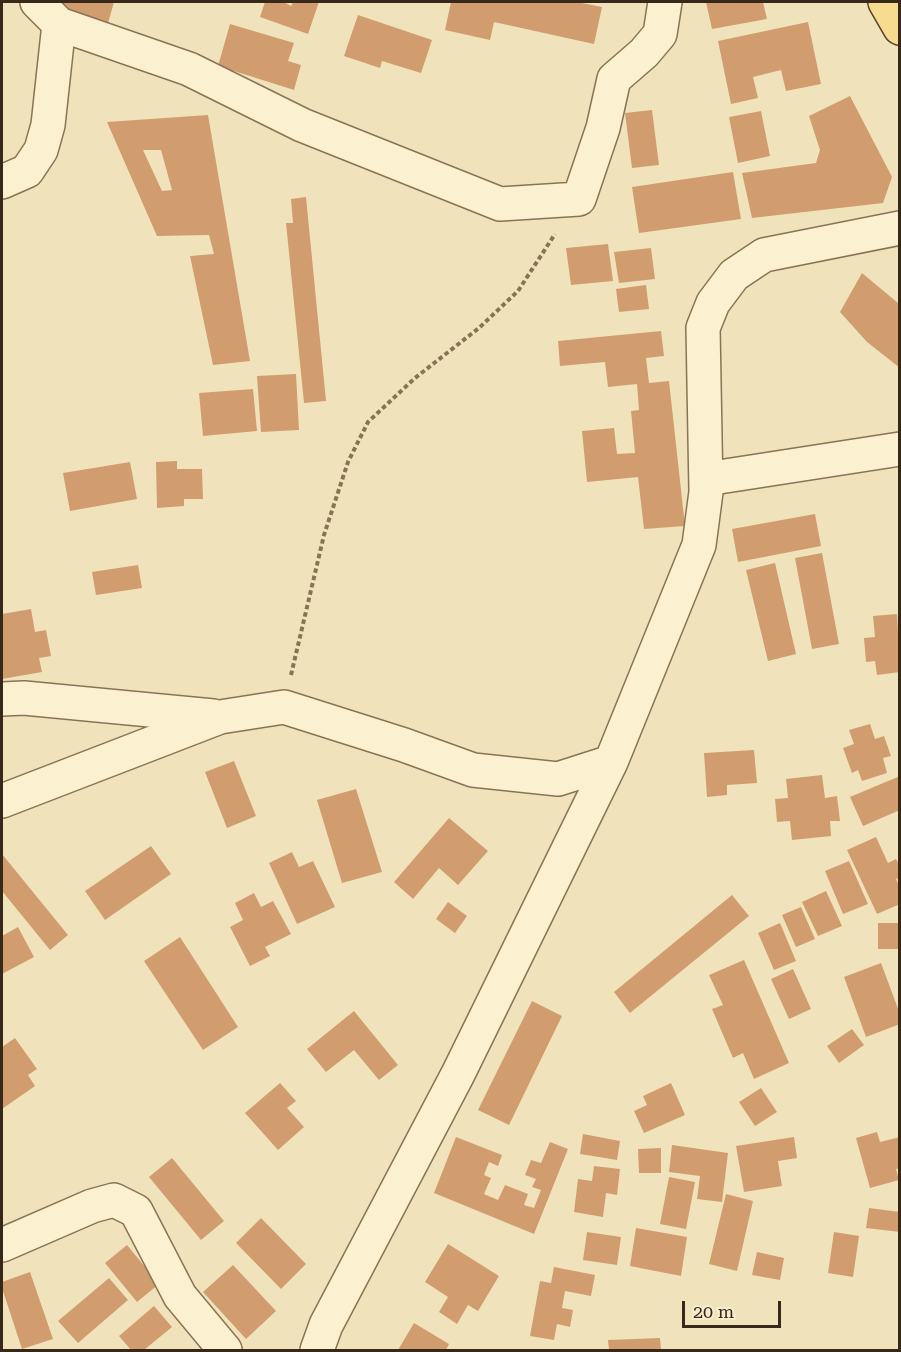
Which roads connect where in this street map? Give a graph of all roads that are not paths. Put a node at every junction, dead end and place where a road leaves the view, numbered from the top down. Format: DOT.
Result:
graph roads {
  1 [pos="665,2"];
  2 [pos="885,2"];
  3 [pos="48,13"];
  4 [pos="900,28"];
  5 [pos="2,182"];
  6 [pos="900,228"];
  7 [pos="900,449"];
  8 [pos="706,479"];
  9 [pos="2,699"];
  10 [pos="220,717"];
  11 [pos="611,762"];
  12 [pos="2,801"];
  13 [pos="2,1245"];
  14 [pos="225,1350"];
  15 [pos="317,1350"];
  1 -- 3 [label="street"];
  2 -- 4 [label="main road"];
  3 -- 5 [label="street"];
  6 -- 8 [label="street"];
  7 -- 8 [label="street"];
  8 -- 11 [label="street"];
  9 -- 10 [label="street"];
  10 -- 11 [label="street"];
  10 -- 12 [label="street"];
  11 -- 15 [label="street"];
  13 -- 14 [label="street"];
}
